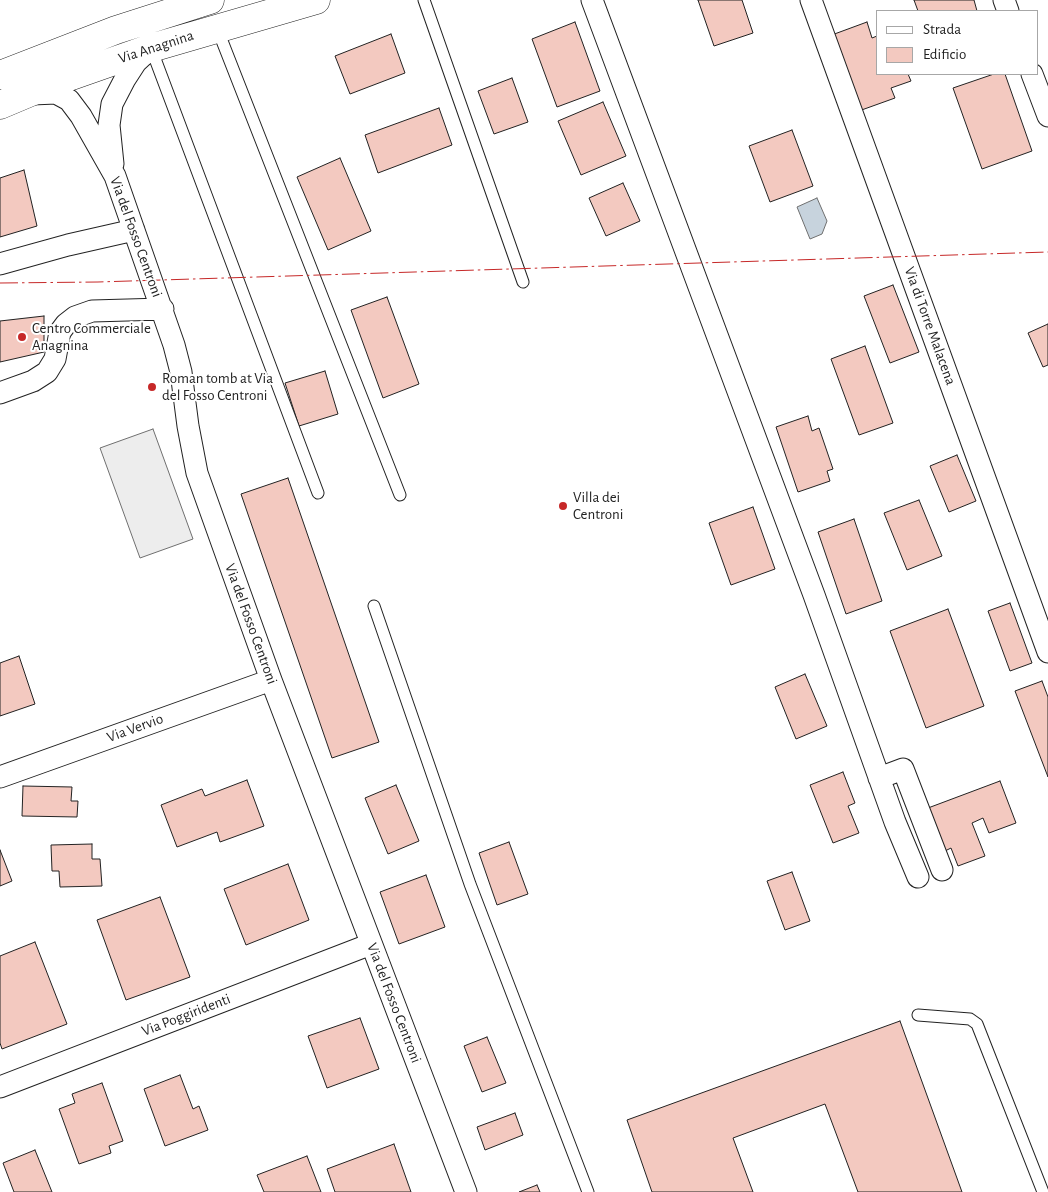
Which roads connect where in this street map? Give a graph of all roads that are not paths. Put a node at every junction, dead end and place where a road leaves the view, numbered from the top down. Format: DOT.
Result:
graph roads {
  1 [pos="210,0"];
  2 [pos="316,0"];
  3 [pos="424,0"];
  4 [pos="592,0"];
  5 [pos="811,0"];
  6 [pos="217,28"];
  7 [pos="151,48"];
  8 [pos="1038,74"];
  9 [pos="0,75"];
  10 [pos="1032,75"];
  11 [pos="11,100"];
  12 [pos="1048,107"];
  13 [pos="1048,116"];
  14 [pos="115,176"];
  15 [pos="134,230"];
  16 [pos="0,264"];
  17 [pos="523,282"];
  18 [pos="163,309"];
  19 [pos="0,393"];
  20 [pos="318,493"];
  21 [pos="400,496"];
  22 [pos="374,606"];
  23 [pos="1048,652"];
  24 [pos="271,680"];
  25 [pos="0,776"];
  26 [pos="879,778"];
  27 [pos="942,870"];
  28 [pos="918,878"];
  29 [pos="371,944"];
  30 [pos="918,1015"];
  31 [pos="0,1087"];
  32 [pos="466,1192"];
  33 [pos="588,1192"];
  34 [pos="1043,1192"];
  1 -- 9 [label="main road, Via Anagnina"];
  2 -- 6 [label="main road, Via Anagnina"];
  3 -- 17 [label="lane"];
  4 -- 26 [label="street"];
  5 -- 23 [label="street, Via di Torre Malacena"];
  6 -- 7 [label="main road, Via Anagnina"];
  6 -- 21 [label="lane"];
  7 -- 11 [label="main road, Via Anagnina"];
  7 -- 14 [label="street"];
  7 -- 20 [label="lane"];
  8 -- 12 [label="street"];
  10 -- 13 [label="street"];
  11 -- 14 [label="street, Via del Fosso Centroni"];
  14 -- 15 [label="street, Via del Fosso Centroni"];
  15 -- 16 [label="street"];
  15 -- 18 [label="street, Via del Fosso Centroni"];
  18 -- 19 [label="street"];
  18 -- 24 [label="street, Via del Fosso Centroni"];
  22 -- 33 [label="lane"];
  24 -- 25 [label="street, Via Vervio"];
  24 -- 29 [label="street, Via del Fosso Centroni"];
  26 -- 27 [label="street"];
  26 -- 28 [label="street"];
  29 -- 31 [label="street, Via Poggiridenti"];
  29 -- 32 [label="street, Via del Fosso Centroni"];
  30 -- 34 [label="lane"];
}
